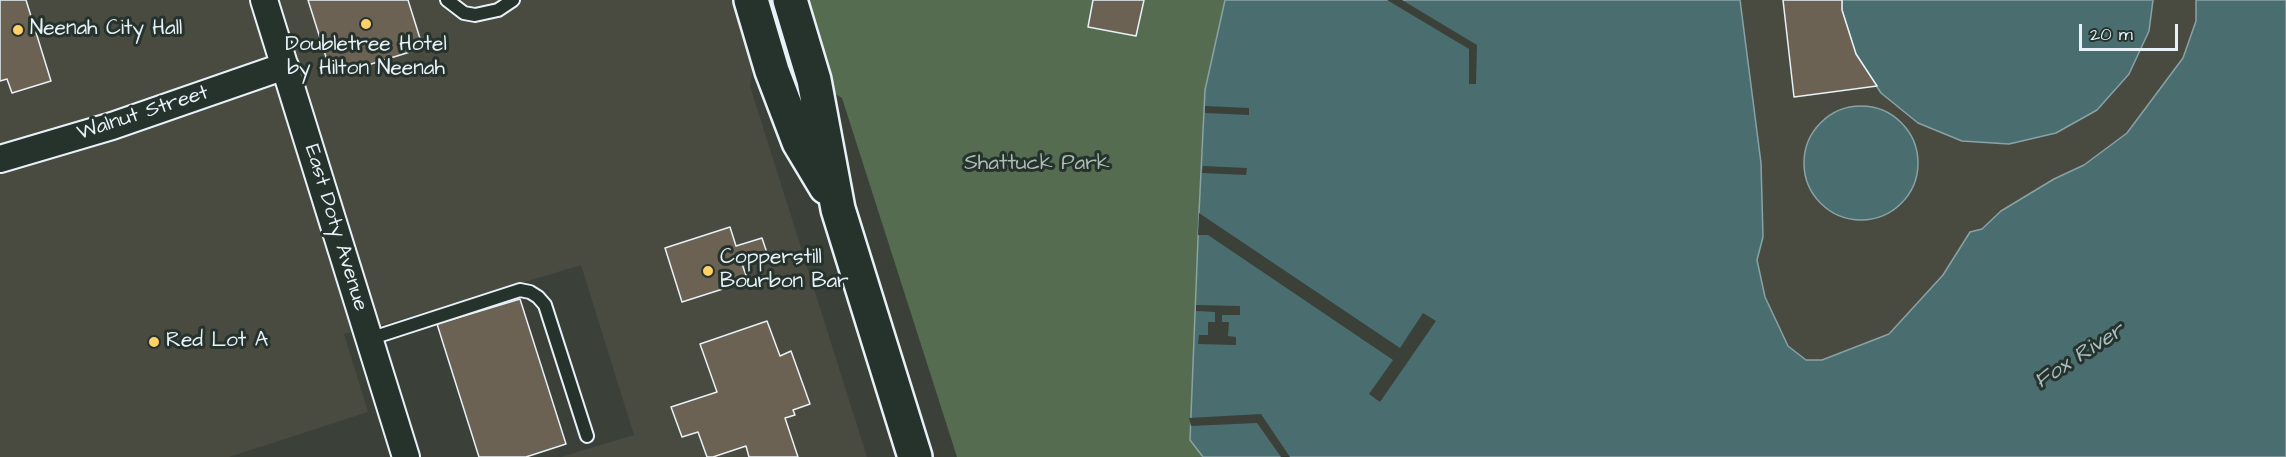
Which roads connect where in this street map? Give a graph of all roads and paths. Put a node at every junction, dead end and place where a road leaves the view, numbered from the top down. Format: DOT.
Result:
graph roads {
  1 [pos="264,0"];
  2 [pos="447,0"];
  3 [pos="513,0"];
  4 [pos="751,0"];
  5 [pos="790,0"];
  6 [pos="285,66"];
  7 [pos="0,159"];
  8 [pos="838,208"];
  9 [pos="369,339"];
  10 [pos="587,436"];
  11 [pos="406,457"];
  12 [pos="915,457"];
  1 -- 6 [label="street, East Doty Avenue"];
  2 -- 3 [label="lane"];
  4 -- 8 [label="main road"];
  5 -- 8 [label="main road"];
  6 -- 7 [label="street, Walnut Street"];
  6 -- 9 [label="street, East Doty Avenue"];
  8 -- 12 [label="main road"];
  9 -- 10 [label="lane"];
  9 -- 11 [label="street, East Doty Avenue"];
}
